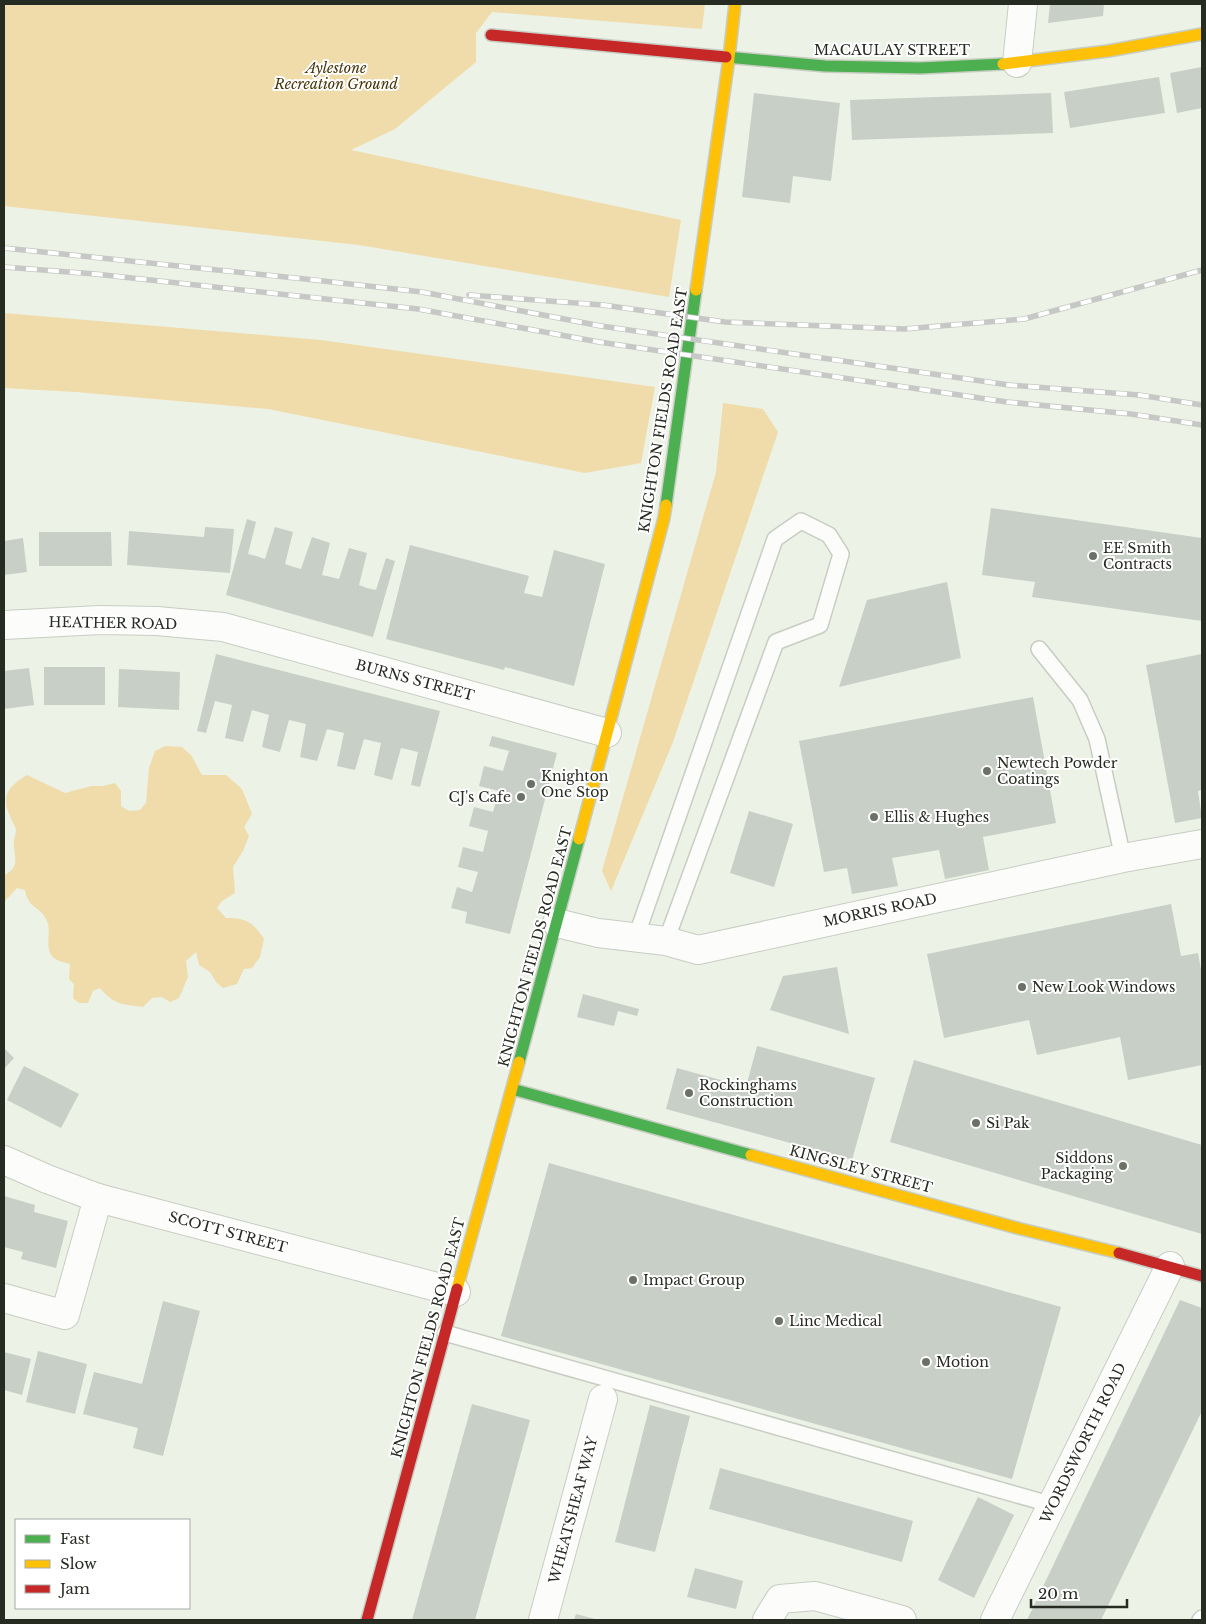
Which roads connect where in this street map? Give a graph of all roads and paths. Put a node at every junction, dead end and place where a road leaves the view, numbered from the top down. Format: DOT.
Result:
graph roads {
  1 [pos="735,4"];
  2 [pos="1023,4"];
  3 [pos="1202,34"];
  4 [pos="491,35"];
  5 [pos="729,58"];
  6 [pos="1017,63"];
  7 [pos="4,625"];
  8 [pos="223,627"];
  9 [pos="1039,648"];
  10 [pos="607,733"];
  11 [pos="1202,844"];
  12 [pos="1123,858"];
  13 [pos="557,923"];
  14 [pos="636,937"];
  15 [pos="666,941"];
  16 [pos="512,1089"];
  17 [pos="4,1160"];
  18 [pos="98,1198"];
  19 [pos="1170,1266"];
  20 [pos="1202,1276"];
  21 [pos="456,1292"];
  22 [pos="4,1298"];
  23 [pos="445,1333"];
  24 [pos="603,1399"];
  25 [pos="1053,1505"];
  26 [pos="367,1620"];
  27 [pos="543,1620"];
  28 [pos="767,1620"];
  29 [pos="902,1620"];
  30 [pos="995,1620"];
  1 -- 5 [label="street, KNIGHTON FIELDS ROAD EAST"];
  2 -- 6 [label="street"];
  3 -- 6 [label="street, MACAULAY STREET"];
  4 -- 5 [label="street, MACAULAY STREET"];
  5 -- 6 [label="street, MACAULAY STREET"];
  5 -- 10 [label="street, KNIGHTON FIELDS ROAD EAST"];
  7 -- 8 [label="street, HEATHER ROAD"];
  8 -- 10 [label="street, BURNS STREET"];
  9 -- 12 [label="lane"];
  10 -- 13 [label="street, KNIGHTON FIELDS ROAD EAST"];
  11 -- 12 [label="street, MORRIS ROAD"];
  12 -- 15 [label="street, MORRIS ROAD"];
  13 -- 14 [label="street, MORRIS ROAD"];
  13 -- 16 [label="street, KNIGHTON FIELDS ROAD EAST"];
  14 -- 15 [label="street, MORRIS ROAD"];
  14 -- 15 [label="lane"];
  16 -- 19 [label="street, KINGSLEY STREET"];
  16 -- 21 [label="street, KNIGHTON FIELDS ROAD EAST"];
  17 -- 18 [label="street, SCOTT STREET"];
  18 -- 21 [label="street, SCOTT STREET"];
  18 -- 22 [label="street"];
  19 -- 20 [label="street, KINGSLEY STREET"];
  19 -- 25 [label="street, WORDSWORTH ROAD"];
  21 -- 23 [label="street, KNIGHTON FIELDS ROAD EAST"];
  23 -- 25 [label="lane"];
  23 -- 26 [label="street, KNIGHTON FIELDS ROAD EAST"];
  24 -- 27 [label="street, WHEATSHEAF WAY"];
  25 -- 30 [label="street, WORDSWORTH ROAD"];
  28 -- 29 [label="street"];
}
